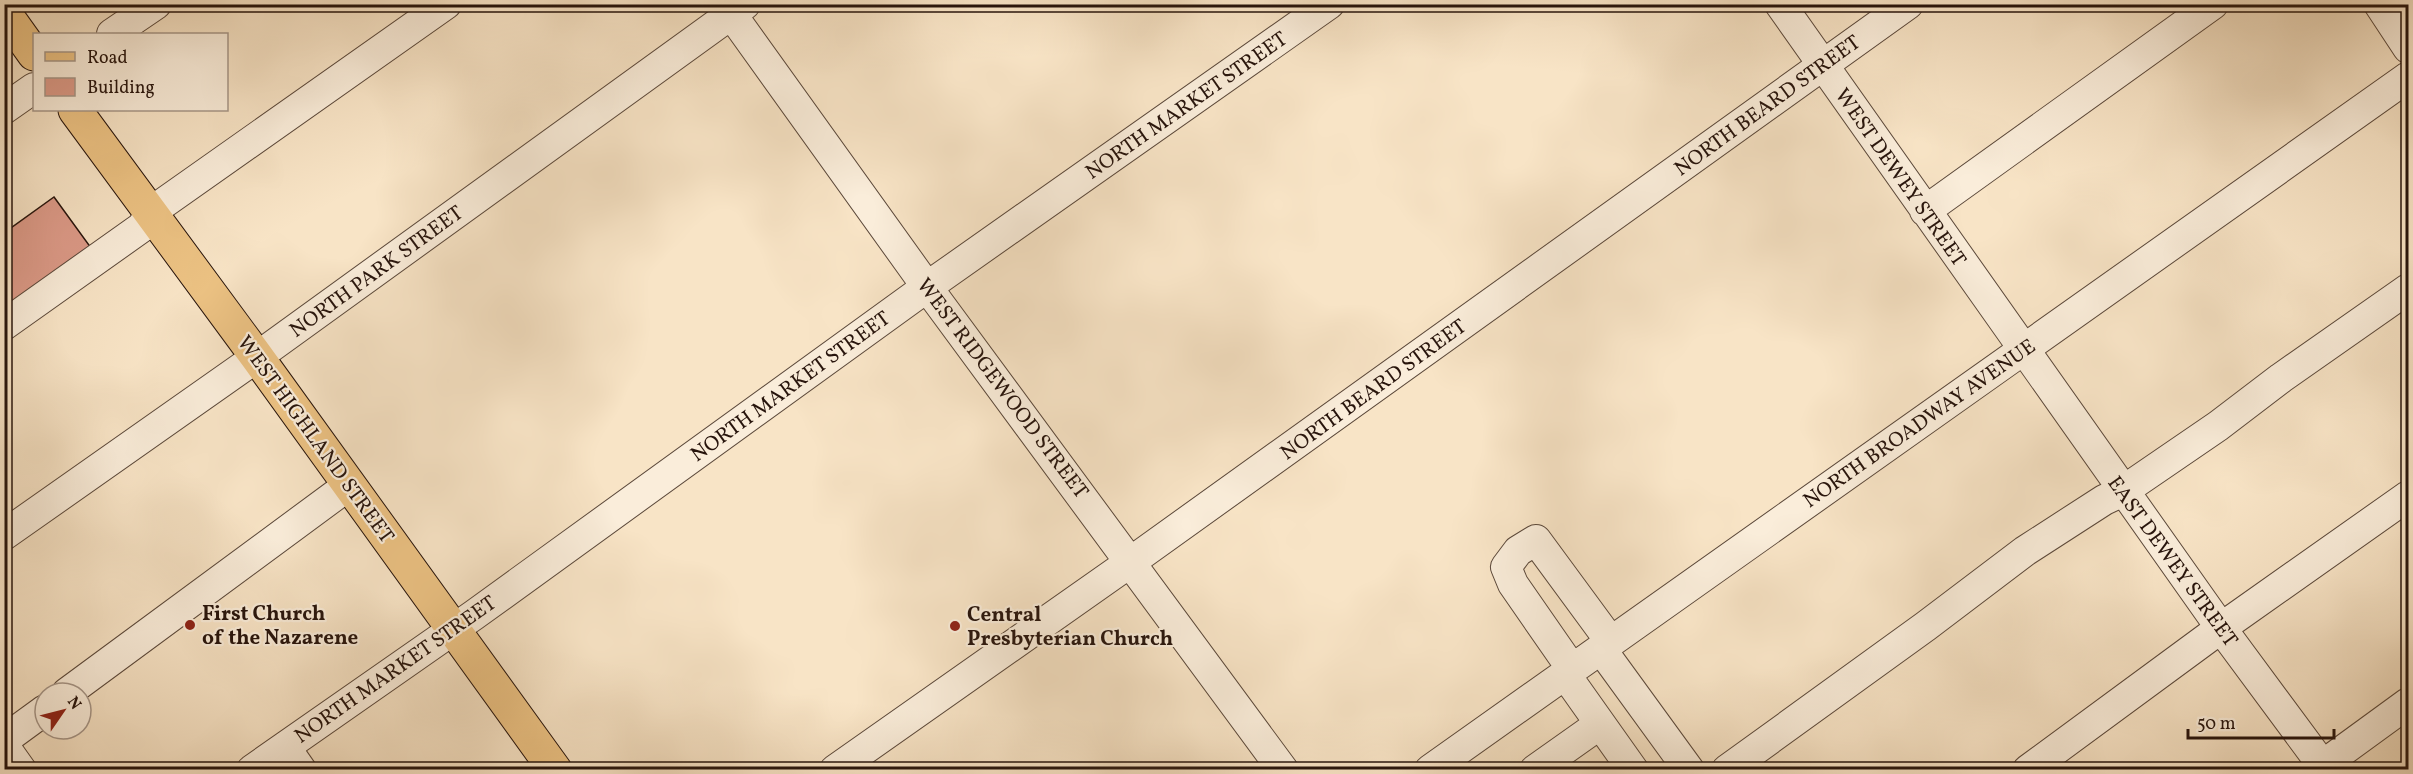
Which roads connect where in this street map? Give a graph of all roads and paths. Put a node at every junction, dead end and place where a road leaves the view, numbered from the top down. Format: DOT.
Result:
graph roads {
  1 [pos="156,4"];
  2 [pos="446,4"];
  3 [pos="1329,4"];
  4 [pos="1780,4"];
  5 [pos="1908,4"];
  6 [pos="2213,4"];
  7 [pos="2379,4"];
  8 [pos="733,8"];
  9 [pos="4,12"];
  10 [pos="113,33"];
  11 [pos="2409,48"];
  12 [pos="33,53"];
  13 [pos="1822,66"];
  14 [pos="2409,77"];
  15 [pos="33,89"];
  16 [pos="4,109"];
  17 [pos="76,111"];
  18 [pos="1925,211"];
  19 [pos="151,212"];
  20 [pos="927,287"];
  21 [pos="2409,289"];
  22 [pos="4,325"];
  23 [pos="2022,350"];
  24 [pos="258,357"];
  25 [pos="350,484"];
  26 [pos="2123,490"];
  27 [pos="2409,496"];
  28 [pos="4,535"];
  29 [pos="1132,561"];
  30 [pos="2221,628"];
  31 [pos="453,629"];
  32 [pos="1606,645"];
  33 [pos="1568,672"];
  34 [pos="83,681"];
  35 [pos="2409,703"];
  36 [pos="33,719"];
  37 [pos="1600,724"];
  38 [pos="4,740"];
  39 [pos="4,746"];
  40 [pos="293,758"];
  41 [pos="2325,767"];
  42 [pos="550,768"];
  43 [pos="21,770"];
  44 [pos="252,770"];
  45 [pos="835,770"];
  46 [pos="1283,770"];
  47 [pos="1430,770"];
  48 [pos="1536,770"];
  49 [pos="1633,770"];
  50 [pos="1689,770"];
  51 [pos="1727,770"];
  52 [pos="2028,770"];
  1 -- 10 [label="street"];
  2 -- 19 [label="street"];
  3 -- 20 [label="street, NORTH MARKET STREET"];
  4 -- 13 [label="street, WEST DEWEY STREET"];
  5 -- 13 [label="street, NORTH BEARD STREET"];
  6 -- 18 [label="street"];
  7 -- 11 [label="street"];
  8 -- 20 [label="street, WEST RIDGEWOOD STREET"];
  8 -- 24 [label="street, NORTH PARK STREET"];
  9 -- 12 [label="main road"];
  13 -- 18 [label="street, WEST DEWEY STREET"];
  13 -- 29 [label="street, NORTH BEARD STREET"];
  14 -- 23 [label="street, NORTH BROADWAY AVENUE"];
  15 -- 16 [label="street"];
  17 -- 19 [label="main road, WEST HIGHLAND STREET"];
  18 -- 23 [label="street, WEST DEWEY STREET"];
  19 -- 22 [label="street"];
  19 -- 24 [label="main road, WEST HIGHLAND STREET"];
  20 -- 29 [label="street, WEST RIDGEWOOD STREET"];
  20 -- 31 [label="street, NORTH MARKET STREET"];
  21 -- 26 [label="street"];
  23 -- 26 [label="street, EAST DEWEY STREET"];
  23 -- 32 [label="street, NORTH BROADWAY AVENUE"];
  24 -- 25 [label="main road, WEST HIGHLAND STREET"];
  24 -- 28 [label="street, NORTH PARK STREET"];
  25 -- 31 [label="main road, WEST HIGHLAND STREET"];
  25 -- 34 [label="street"];
  26 -- 30 [label="street, EAST DEWEY STREET"];
  26 -- 51 [label="street"];
  27 -- 30 [label="street"];
  29 -- 45 [label="street, NORTH BEARD STREET"];
  29 -- 46 [label="street, WEST RIDGEWOOD STREET"];
  30 -- 41 [label="street, EAST DEWEY STREET"];
  30 -- 52 [label="street"];
  31 -- 40 [label="street, NORTH MARKET STREET"];
  31 -- 42 [label="main road, WEST HIGHLAND STREET"];
  32 -- 33 [label="street, NORTH BROADWAY AVENUE"];
  32 -- 33 [label="street"];
  32 -- 50 [label="street"];
  33 -- 37 [label="street"];
  33 -- 47 [label="street, NORTH BROADWAY AVENUE"];
  35 -- 41 [label="street"];
  36 -- 38 [label="street"];
  37 -- 48 [label="street"];
  37 -- 49 [label="street"];
  39 -- 43 [label="street"];
  40 -- 44 [label="street, NORTH MARKET STREET"];
}
